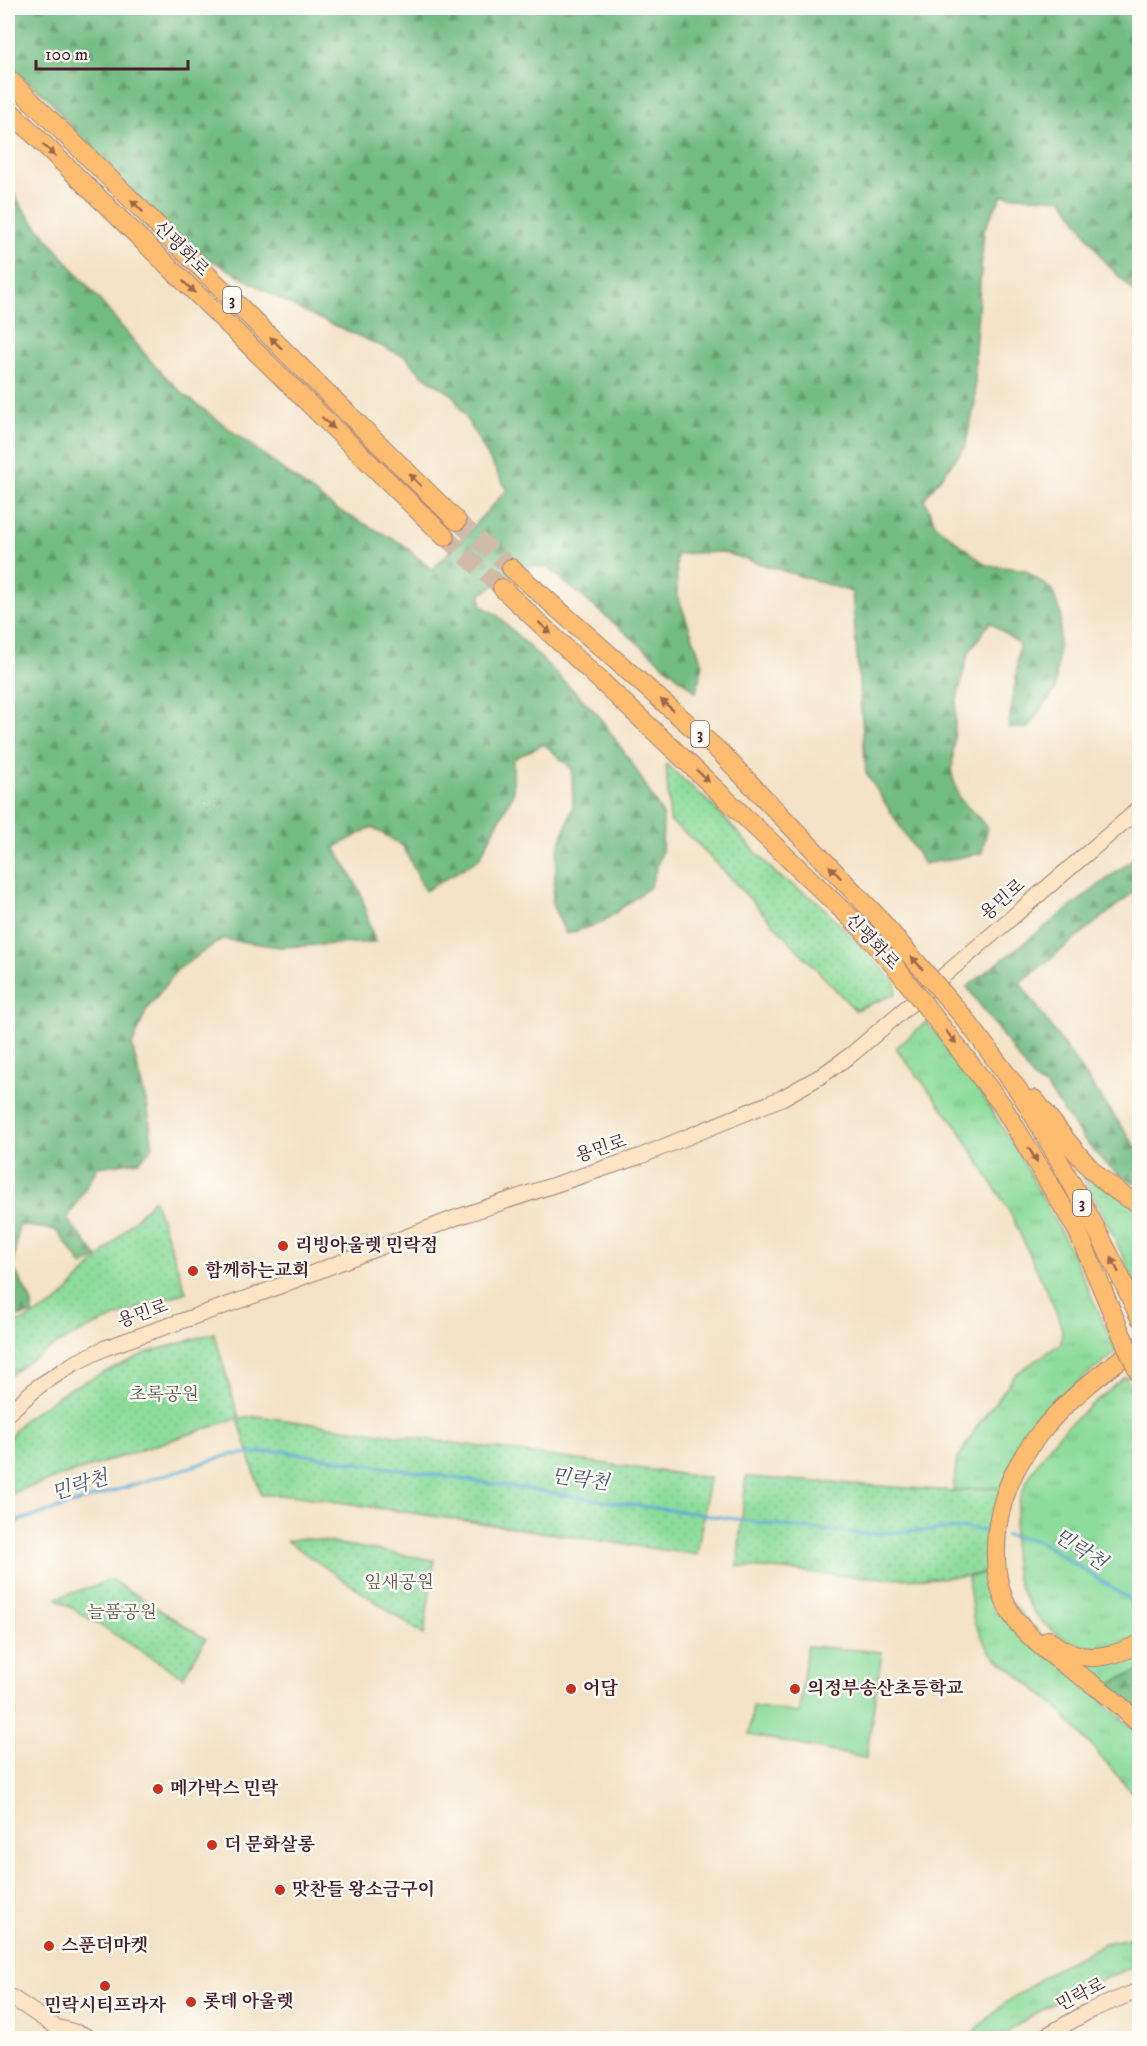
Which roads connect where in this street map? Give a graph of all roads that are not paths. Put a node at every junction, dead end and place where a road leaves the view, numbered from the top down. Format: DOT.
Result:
graph roads {
  1 [pos="8,78"];
  2 [pos="8,109"];
  3 [pos="457,521"];
  4 [pos="445,537"];
  5 [pos="511,568"];
  6 [pos="502,588"];
  7 [pos="1140,806"];
  8 [pos="1022,1089"];
  9 [pos="1140,1204"];
  10 [pos="1139,1318"];
  11 [pos="1140,1345"];
  12 [pos="1140,1359"];
  13 [pos="1140,1375"];
  14 [pos="8,1413"];
  15 [pos="1006,1506"];
  16 [pos="1000,1569"];
  17 [pos="1140,1644"];
  18 [pos="1140,1725"];
  19 [pos="1140,1990"];
  20 [pos="8,1995"];
  21 [pos="88,2038"];
  22 [pos="1042,2038"];
  3 -- 1 [label="highway, 신평화로 / 3, one-way"];
  2 -- 4 [label="highway, 신평화로 / 3, one-way"];
  8 -- 5 [label="highway, 신평화로 / 3, one-way, bridge"];
  6 -- 13 [label="highway, 신평화로 / 3, one-way, bridge"];
  7 -- 14 [label="street, 용민로"];
  8 -- 9 [label="highway"];
  10 -- 8 [label="highway, 신평화로 / 3, one-way"];
  11 -- 15 [label="highway"];
  12 -- 15 [label="highway"];
  15 -- 16 [label="highway"];
  16 -- 17 [label="highway"];
  16 -- 18 [label="highway"];
  19 -- 22 [label="street, 민락로"];
  20 -- 21 [label="street"];
}
